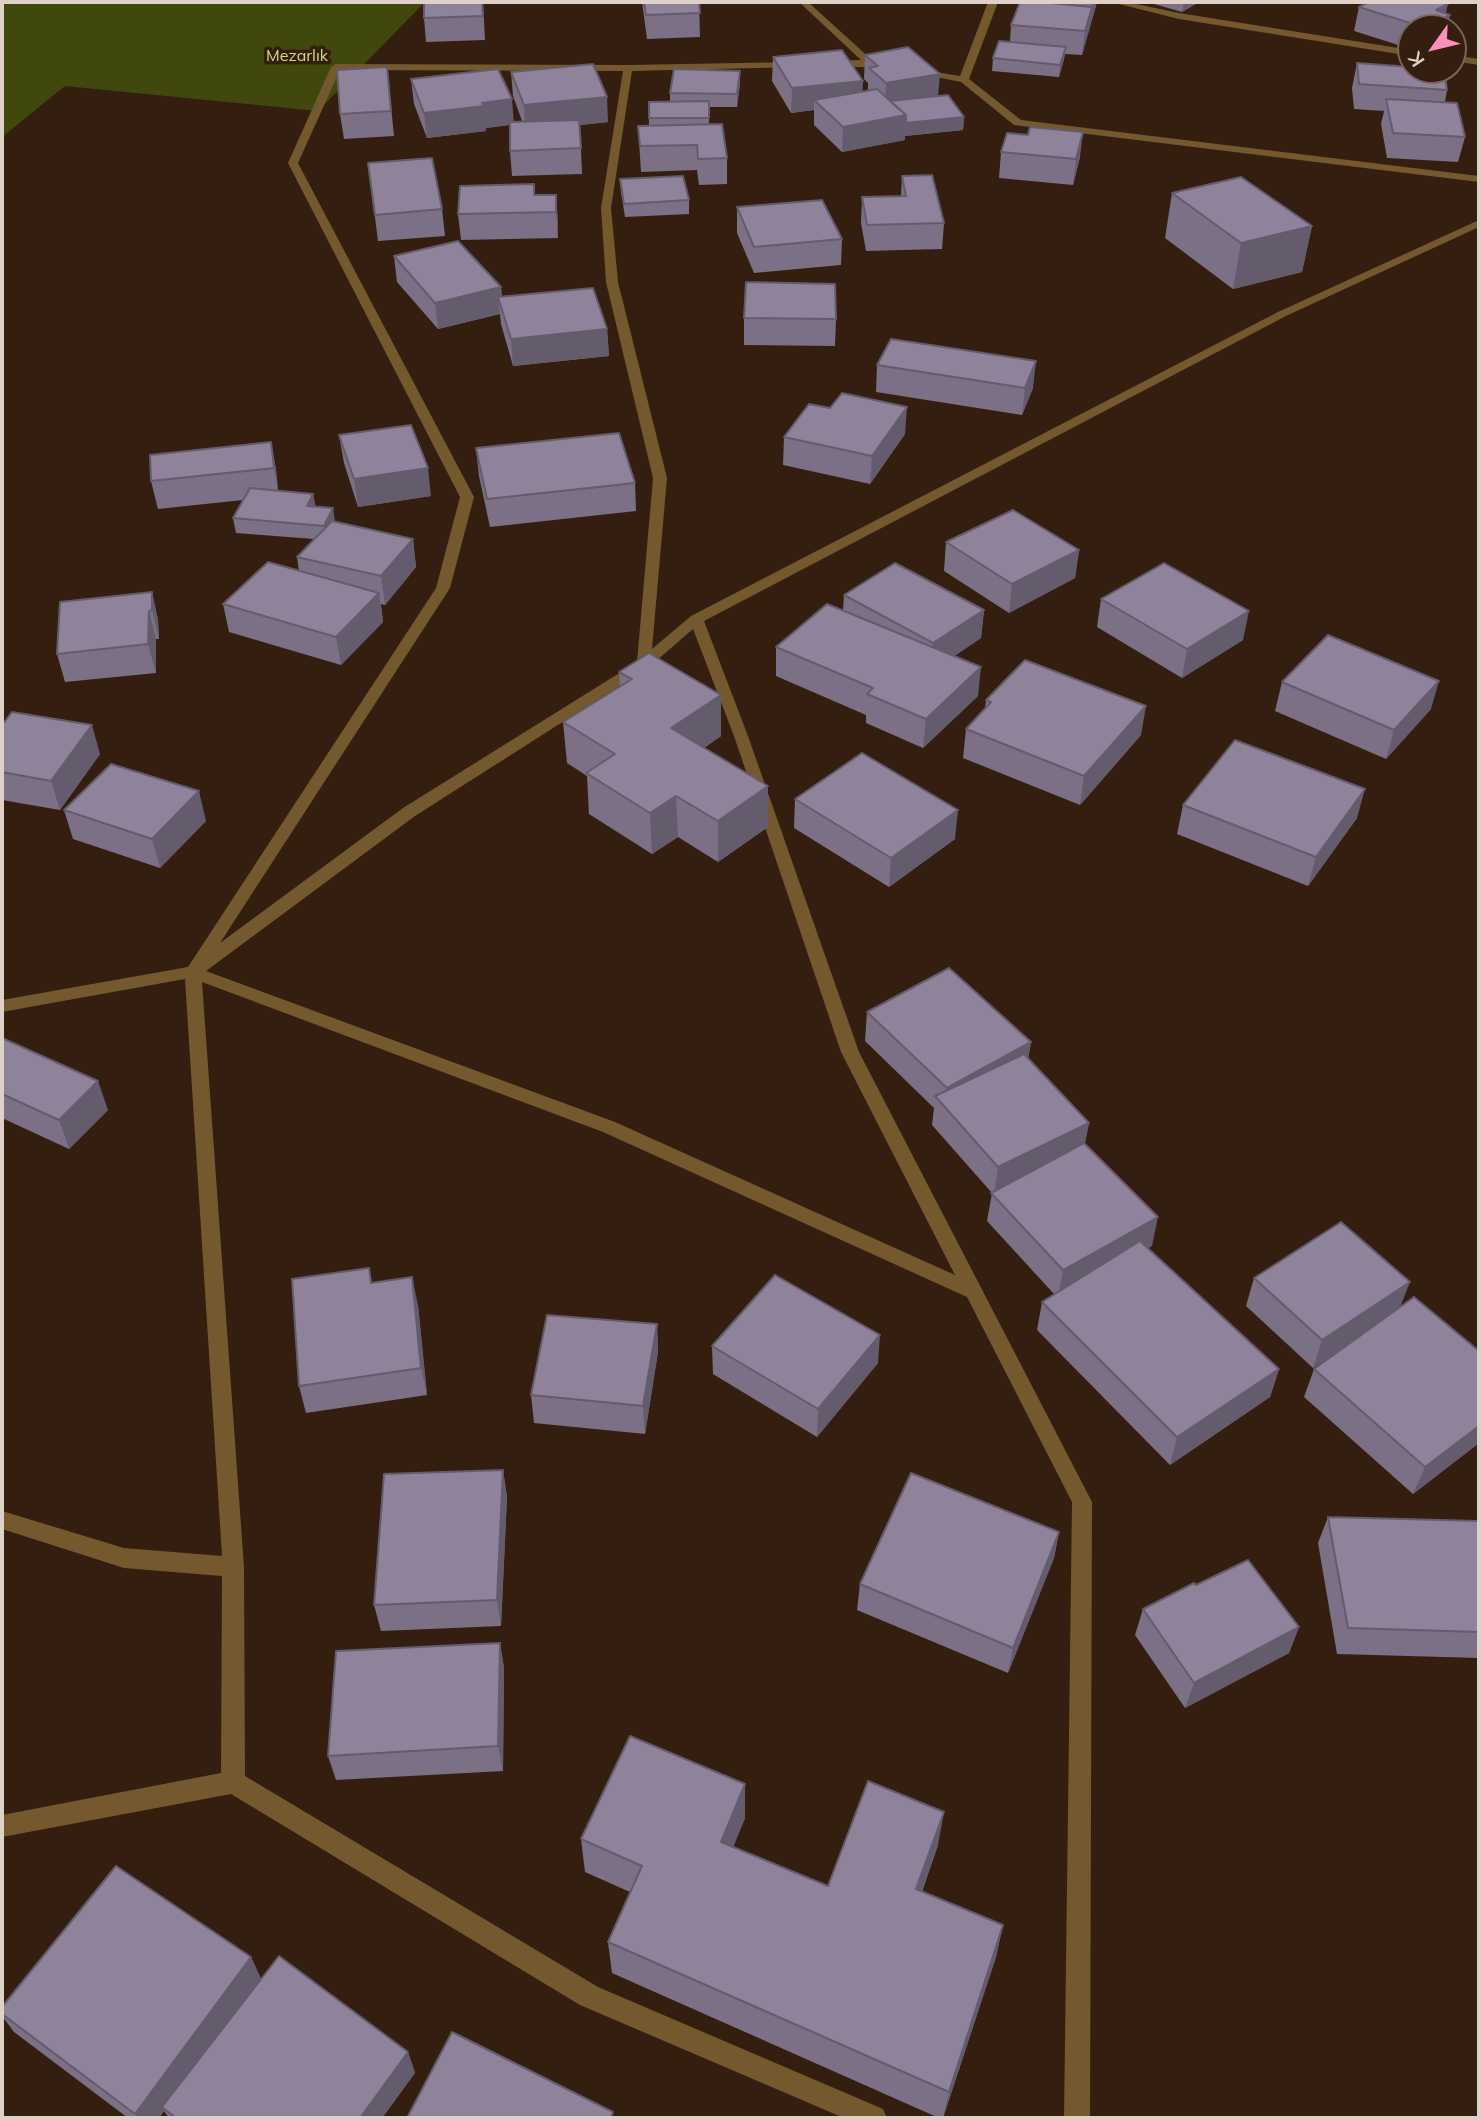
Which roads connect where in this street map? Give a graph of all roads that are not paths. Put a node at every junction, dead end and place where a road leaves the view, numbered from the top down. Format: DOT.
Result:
graph roads {
  1 [pos="803,2"];
  2 [pos="993,2"];
  3 [pos="1116,2"];
  4 [pos="1397,51"];
  5 [pos="870,63"];
  6 [pos="628,68"];
  7 [pos="897,68"];
  8 [pos="910,71"];
  9 [pos="964,80"];
  10 [pos="1479,179"];
  11 [pos="1479,223"];
  12 [pos="696,619"];
  13 [pos="644,664"];
  14 [pos="192,972"];
  15 [pos="2,1006"];
  16 [pos="974,1292"];
  17 [pos="2,1520"];
  18 [pos="233,1567"];
  19 [pos="233,1782"];
  20 [pos="2,1826"];
  21 [pos="874,2118"];
  22 [pos="1077,2118"];
  1 -- 5 [label="street"];
  2 -- 9 [label="street"];
  3 -- 4 [label="street"];
  5 -- 6 [label="street"];
  5 -- 7 [label="street"];
  6 -- 13 [label="street"];
  6 -- 14 [label="street"];
  8 -- 9 [label="street"];
  9 -- 10 [label="street"];
  11 -- 12 [label="street"];
  12 -- 13 [label="street"];
  12 -- 16 [label="street"];
  13 -- 14 [label="street"];
  14 -- 15 [label="street"];
  14 -- 16 [label="street"];
  14 -- 18 [label="street"];
  16 -- 22 [label="street"];
  17 -- 18 [label="street"];
  18 -- 19 [label="street"];
  19 -- 20 [label="street"];
  19 -- 21 [label="street"];
}
